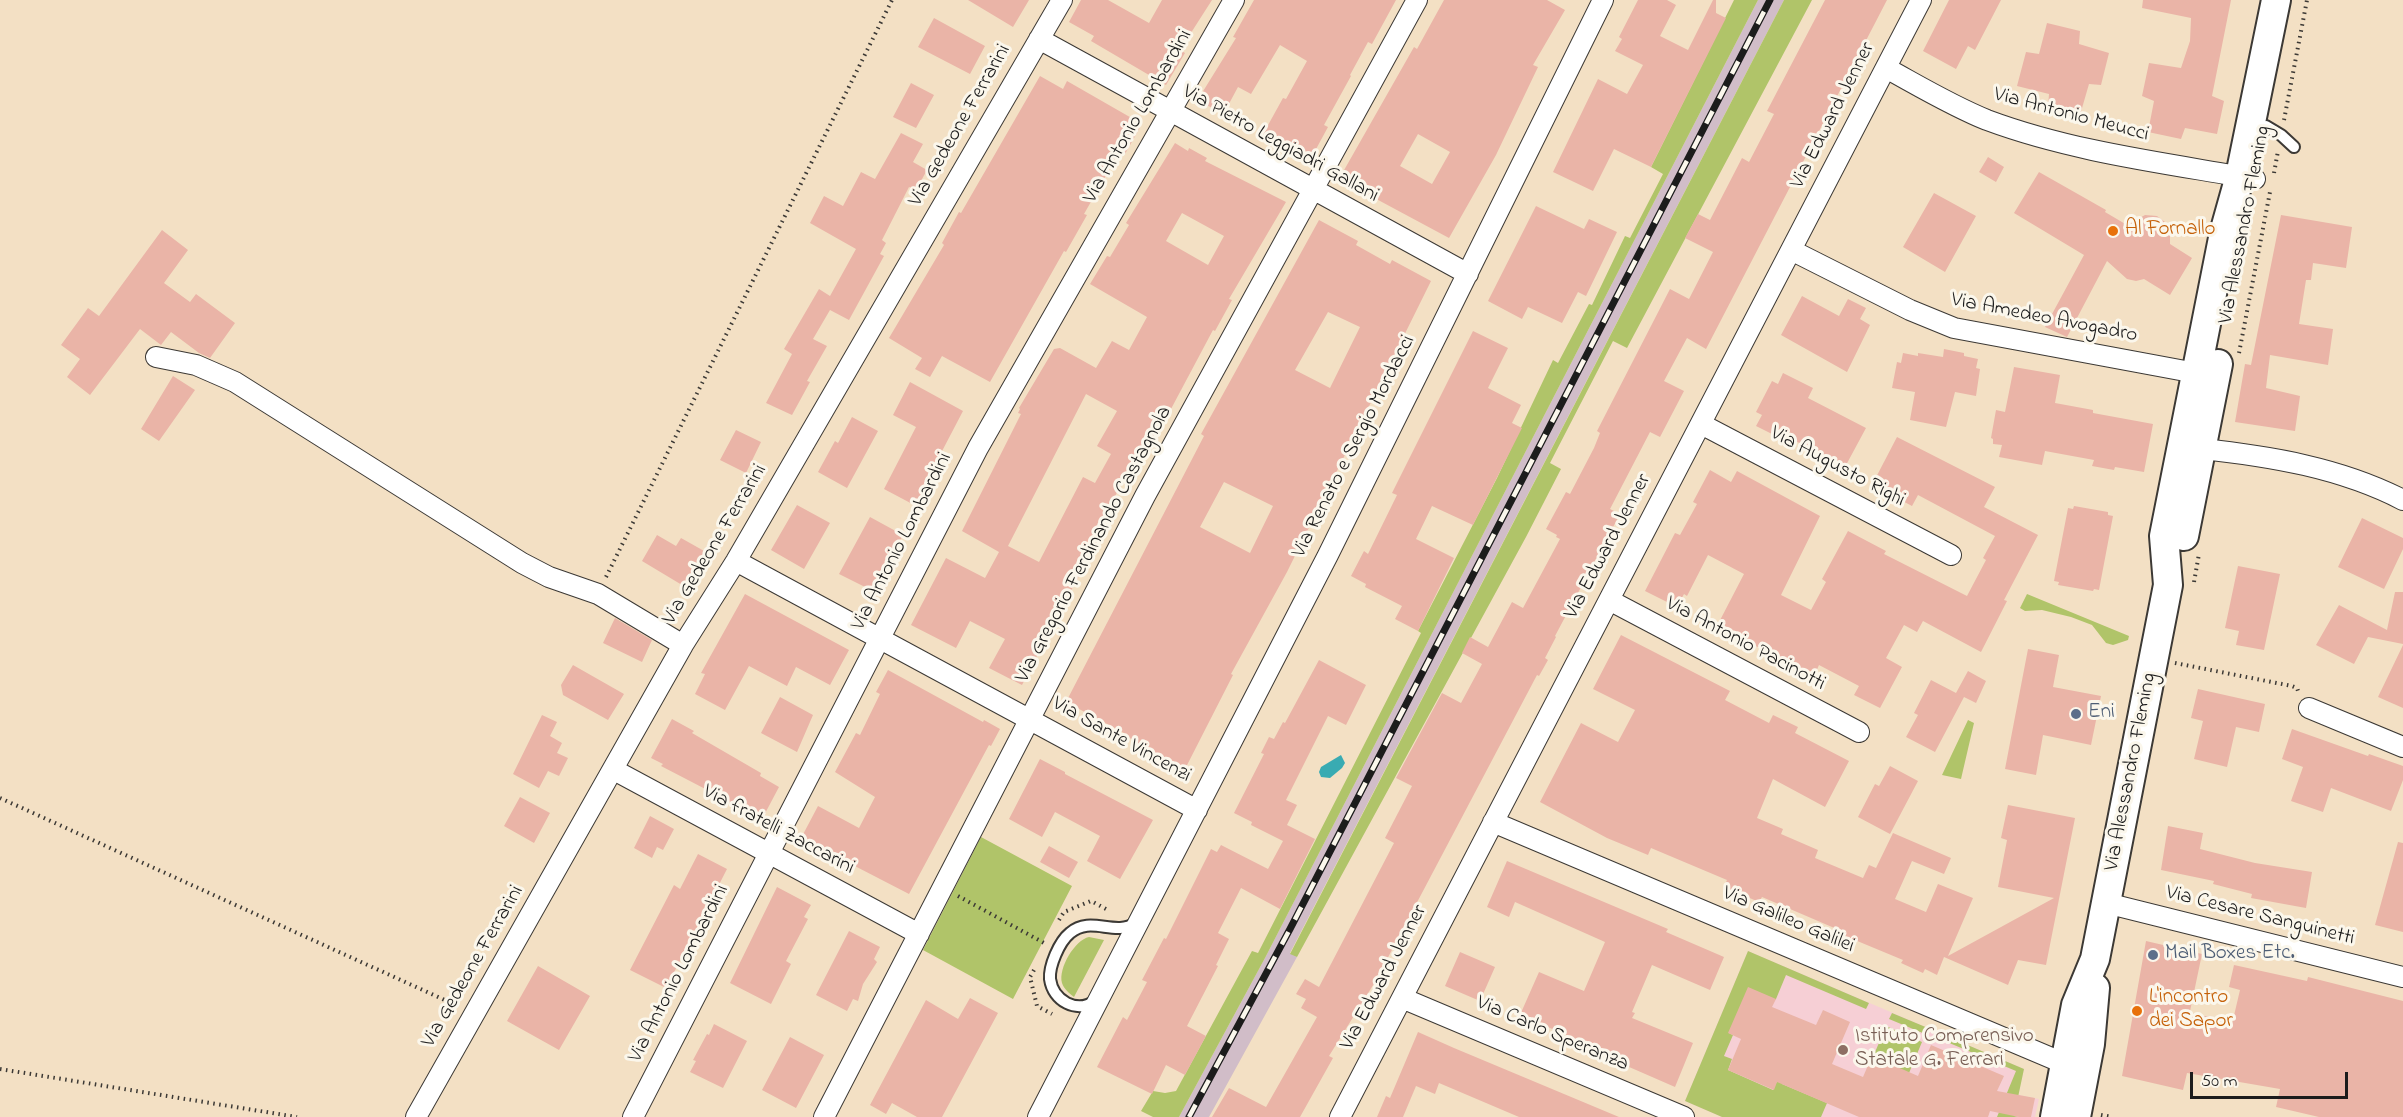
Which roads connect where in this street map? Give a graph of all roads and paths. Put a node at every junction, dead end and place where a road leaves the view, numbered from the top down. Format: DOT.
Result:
graph roads {
  1 [pos="892,0"];
  2 [pos="1062,0"];
  3 [pos="1234,0"];
  4 [pos="1417,0"];
  5 [pos="1921,0"];
  6 [pos="2276,0"];
  7 [pos="2290,0"];
  8 [pos="2307,0"];
  9 [pos="1602,1"];
  10 [pos="1039,39"];
  11 [pos="1886,68"];
  12 [pos="1169,112"];
  13 [pos="2274,131"];
  14 [pos="2294,147"];
  15 [pos="2248,177"];
  16 [pos="1313,190"];
  17 [pos="2224,233"];
  18 [pos="1791,250"];
  19 [pos="1468,274"];
  20 [pos="156,357"];
  21 [pos="2237,362"];
  22 [pos="2196,373"];
  23 [pos="1701,424"];
  24 [pos="2203,438"];
  25 [pos="2403,500"];
  26 [pos="2200,552"];
  27 [pos="1952,555"];
  28 [pos="736,561"];
  29 [pos="2180,585"];
  30 [pos="598,594"];
  31 [pos="1609,600"];
  32 [pos="880,638"];
  33 [pos="683,645"];
  34 [pos="2171,658"];
  35 [pos="2308,708"];
  36 [pos="1031,718"];
  37 [pos="1859,732"];
  38 [pos="2403,747"];
  39 [pos="614,770"];
  40 [pos="0,798"];
  41 [pos="1197,810"];
  42 [pos="1493,822"];
  43 [pos="769,853"];
  44 [pos="943,889"];
  45 [pos="2106,903"];
  46 [pos="1143,914"];
  47 [pos="919,934"];
  48 [pos="1047,944"];
  49 [pos="2095,959"];
  50 [pos="2403,977"];
  51 [pos="1104,990"];
  52 [pos="1402,998"];
  53 [pos="475,1014"];
  54 [pos="2066,1062"];
  55 [pos="0,1069"];
  56 [pos="297,1117"];
  57 [pos="416,1117"];
  58 [pos="633,1117"];
  59 [pos="824,1117"];
  60 [pos="1038,1117"];
  61 [pos="1340,1117"];
  62 [pos="1684,1117"];
  63 [pos="2055,1117"];
  64 [pos="2076,1117"];
  1 -- 30 [label="path"];
  2 -- 10 [label="street, Via Gedeone Ferrarini"];
  3 -- 12 [label="street, Via Antonio Lombardini"];
  4 -- 16 [label="street, Via Gregorio Ferdinando Castagnola"];
  5 -- 11 [label="street, Via Edward Jenner"];
  6 -- 15 [label="main road, Via Alessandro Fleming"];
  7 -- 13 [label="main road, Via Alessandro Fleming"];
  8 -- 13 [label="path"];
  9 -- 19 [label="street, Via Renato e Sergio Mordacci"];
  10 -- 12 [label="street, Via Pietro Leggiadri Gallani"];
  10 -- 28 [label="street, Via Gedeone Ferrarini"];
  11 -- 15 [label="street, Via Antonio Meucci"];
  11 -- 18 [label="street, Via Edward Jenner"];
  12 -- 16 [label="street, Via Pietro Leggiadri Gallani"];
  12 -- 32 [label="street, Via Antonio Lombardini"];
  13 -- 14 [label="lane"];
  13 -- 15 [label="main road, Via Alessandro Fleming"];
  13 -- 21 [label="path"];
  15 -- 17 [label="main road, Via Alessandro Fleming"];
  15 -- 24 [label="main road, Via Alessandro Fleming"];
  16 -- 19 [label="street, Via Pietro Leggiadri Gallani"];
  16 -- 36 [label="street, Via Gregorio Ferdinando Castagnola"];
  17 -- 22 [label="main road, Via Alessandro Fleming"];
  17 -- 24 [label="main road, Via Alessandro Fleming"];
  18 -- 22 [label="street, Via Amedeo Avogadro"];
  18 -- 23 [label="street, Via Edward Jenner"];
  19 -- 41 [label="street, Via Renato e Sergio Mordacci"];
  20 -- 30 [label="street"];
  22 -- 29 [label="main road, Via Alessandro Fleming"];
  23 -- 27 [label="street, Via Augusto Righi"];
  23 -- 31 [label="street, Via Edward Jenner"];
  24 -- 25 [label="street"];
  24 -- 29 [label="main road, Via Alessandro Fleming"];
  26 -- 29 [label="path"];
  28 -- 32 [label="street, Via Sante Vincenzi"];
  28 -- 33 [label="street, Via Gedeone Ferrarini"];
  29 -- 34 [label="main road, Via Alessandro Fleming"];
  30 -- 33 [label="street"];
  31 -- 37 [label="street, Via Antonio Pacinotti"];
  31 -- 42 [label="street, Via Edward Jenner"];
  32 -- 36 [label="street, Via Sante Vincenzi"];
  32 -- 43 [label="street, Via Antonio Lombardini"];
  33 -- 39 [label="street, Via Gedeone Ferrarini"];
  34 -- 35 [label="path"];
  34 -- 45 [label="main road, Via Alessandro Fleming"];
  35 -- 38 [label="street"];
  36 -- 41 [label="street, Via Sante Vincenzi"];
  36 -- 44 [label="street, Via Gregorio Ferdinando Castagnola"];
  39 -- 43 [label="street, Via fratelli Zaccarini"];
  39 -- 53 [label="street, Via Gedeone Ferrarini"];
  40 -- 53 [label="path"];
  41 -- 46 [label="street, Via Renato e Sergio Mordacci"];
  42 -- 52 [label="street, Via Edward Jenner"];
  42 -- 54 [label="street, Via Galileo Galilei"];
  43 -- 47 [label="street, Via fratelli Zaccarini"];
  43 -- 58 [label="street, Via Antonio Lombardini"];
  44 -- 47 [label="street, Via Gregorio Ferdinando Castagnola"];
  44 -- 48 [label="path"];
  45 -- 49 [label="main road, Via Alessandro Fleming"];
  45 -- 50 [label="street, Via Cesare Sanguinetti"];
  46 -- 51 [label="street, Via Renato e Sergio Mordacci"];
  46 -- 51 [label="lane, Via Renato e Sergio Mordacci"];
  47 -- 59 [label="street, Via Gregorio Ferdinando Castagnola"];
  49 -- 54 [label="main road, Via Alessandro Fleming"];
  49 -- 64 [label="main road, Via Alessandro Fleming"];
  51 -- 60 [label="street, Via Renato e Sergio Mordacci"];
  52 -- 61 [label="street, Via Edward Jenner"];
  52 -- 62 [label="street, Via Carlo Speranza"];
  53 -- 57 [label="street, Via Gedeone Ferrarini"];
  54 -- 63 [label="main road, Via Alessandro Fleming"];
  55 -- 56 [label="path"];
}
